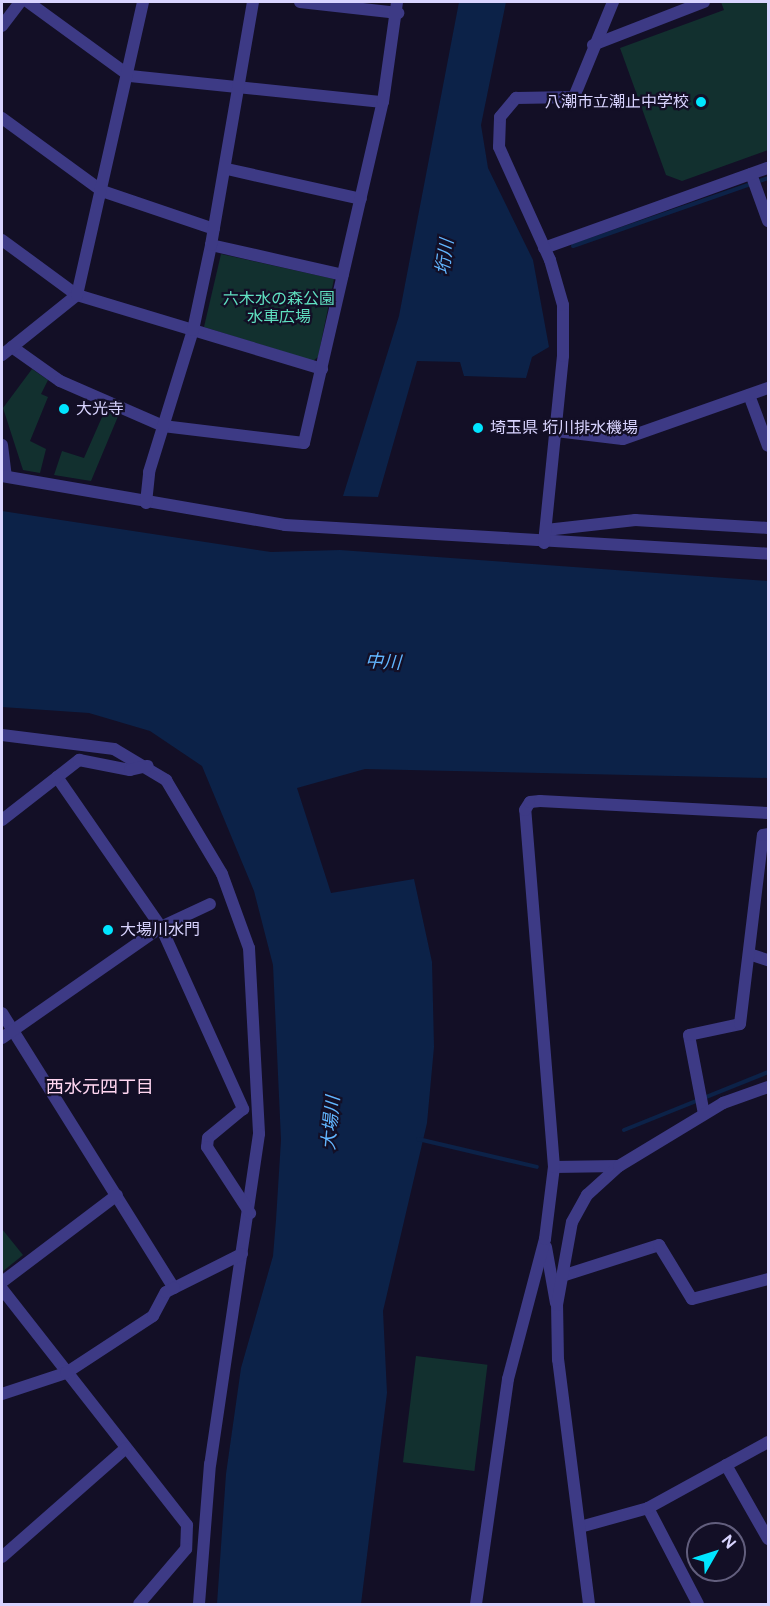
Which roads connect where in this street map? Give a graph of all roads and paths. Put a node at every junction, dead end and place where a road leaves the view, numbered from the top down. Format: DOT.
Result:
graph roads {
  1 [pos="20,2"];
  2 [pos="28,2"];
  3 [pos="143,2"];
  4 [pos="253,2"];
  5 [pos="300,2"];
  6 [pos="613,2"];
  7 [pos="704,2"];
  8 [pos="397,7"];
  9 [pos="2,26"];
  10 [pos="593,45"];
  11 [pos="130,76"];
  12 [pos="240,88"];
  13 [pos="383,102"];
  14 [pos="2,117"];
  15 [pos="768,168"];
  16 [pos="227,169"];
  17 [pos="751,174"];
  18 [pos="102,191"];
  19 [pos="361,199"];
  20 [pos="768,220"];
  21 [pos="214,229"];
  22 [pos="2,240"];
  23 [pos="211,244"];
  24 [pos="544,248"];
  25 [pos="343,275"];
  26 [pos="77,295"];
  27 [pos="193,330"];
  28 [pos="7,351"];
  29 [pos="322,369"];
  30 [pos="768,387"];
  31 [pos="749,394"];
  32 [pos="163,426"];
  33 [pos="556,432"];
  34 [pos="2,445"];
  35 [pos="768,446"];
  36 [pos="4,476"];
  37 [pos="146,503"];
  38 [pos="768,528"];
  39 [pos="546,530"];
  40 [pos="544,543"];
  41 [pos="768,554"];
  42 [pos="2,735"];
  43 [pos="148,766"];
  44 [pos="57,777"];
  45 [pos="768,813"];
  46 [pos="2,820"];
  47 [pos="768,834"];
  48 [pos="765,859"];
  49 [pos="210,904"];
  50 [pos="161,927"];
  51 [pos="749,954"];
  52 [pos="768,960"];
  53 [pos="2,1013"];
  54 [pos="14,1029"];
  55 [pos="2,1038"];
  56 [pos="768,1087"];
  57 [pos="704,1114"];
  58 [pos="619,1166"];
  59 [pos="554,1167"];
  60 [pos="117,1195"];
  61 [pos="250,1213"];
  62 [pos="545,1239"];
  63 [pos="242,1254"];
  64 [pos="562,1276"];
  65 [pos="768,1279"];
  66 [pos="2,1282"];
  67 [pos="174,1288"];
  68 [pos="2,1289"];
  69 [pos="557,1305"];
  70 [pos="66,1373"];
  71 [pos="2,1394"];
  72 [pos="768,1442"];
  73 [pos="126,1448"];
  74 [pos="726,1465"];
  75 [pos="648,1508"];
  76 [pos="580,1527"];
  77 [pos="768,1539"];
  78 [pos="2,1557"];
  79 [pos="139,1605"];
  80 [pos="199,1605"];
  81 [pos="476,1605"];
  82 [pos="589,1605"];
  83 [pos="698,1605"];
  1 -- 9 [label="street"];
  2 -- 11 [label="street"];
  3 -- 11 [label="street"];
  4 -- 12 [label="street"];
  5 -- 8 [label="street"];
  6 -- 10 [label="street"];
  7 -- 10 [label="street"];
  8 -- 13 [label="street"];
  10 -- 24 [label="street"];
  11 -- 12 [label="street"];
  11 -- 18 [label="street"];
  12 -- 13 [label="street"];
  12 -- 16 [label="street"];
  13 -- 19 [label="street"];
  14 -- 18 [label="street"];
  15 -- 17 [label="street"];
  16 -- 19 [label="street"];
  16 -- 21 [label="street"];
  17 -- 20 [label="street"];
  17 -- 24 [label="street"];
  18 -- 21 [label="street"];
  18 -- 26 [label="street"];
  19 -- 25 [label="street"];
  21 -- 23 [label="street"];
  22 -- 26 [label="street"];
  23 -- 25 [label="street"];
  23 -- 27 [label="street"];
  24 -- 33 [label="street"];
  25 -- 29 [label="street"];
  26 -- 27 [label="street"];
  26 -- 28 [label="street"];
  27 -- 29 [label="street"];
  27 -- 32 [label="street"];
  28 -- 32 [label="street"];
  29 -- 32 [label="street"];
  30 -- 31 [label="street"];
  31 -- 33 [label="street"];
  31 -- 35 [label="street"];
  32 -- 37 [label="street"];
  33 -- 39 [label="street"];
  34 -- 36 [label="street"];
  36 -- 37 [label="street"];
  37 -- 40 [label="street"];
  38 -- 39 [label="street"];
  39 -- 40 [label="street"];
  40 -- 41 [label="street"];
  42 -- 43 [label="street"];
  43 -- 44 [label="street"];
  43 -- 61 [label="street"];
  44 -- 46 [label="street"];
  44 -- 50 [label="street"];
  45 -- 59 [label="street"];
  47 -- 48 [label="street"];
  48 -- 51 [label="street"];
  49 -- 50 [label="street"];
  50 -- 54 [label="street"];
  50 -- 61 [label="street"];
  51 -- 52 [label="street"];
  51 -- 57 [label="street"];
  53 -- 54 [label="street"];
  54 -- 55 [label="street"];
  54 -- 60 [label="street"];
  56 -- 57 [label="street"];
  57 -- 58 [label="street"];
  58 -- 59 [label="street"];
  58 -- 64 [label="street"];
  59 -- 62 [label="street"];
  60 -- 66 [label="street"];
  60 -- 67 [label="street"];
  61 -- 63 [label="street"];
  62 -- 69 [label="street"];
  62 -- 81 [label="street"];
  63 -- 67 [label="street"];
  63 -- 80 [label="street"];
  64 -- 65 [label="street"];
  64 -- 69 [label="street"];
  67 -- 70 [label="street"];
  68 -- 70 [label="street"];
  69 -- 76 [label="street"];
  70 -- 71 [label="street"];
  70 -- 73 [label="street"];
  72 -- 74 [label="street"];
  73 -- 78 [label="street"];
  73 -- 79 [label="street"];
  74 -- 75 [label="street"];
  74 -- 77 [label="street"];
  75 -- 76 [label="street"];
  75 -- 83 [label="street"];
  76 -- 82 [label="street"];
}
